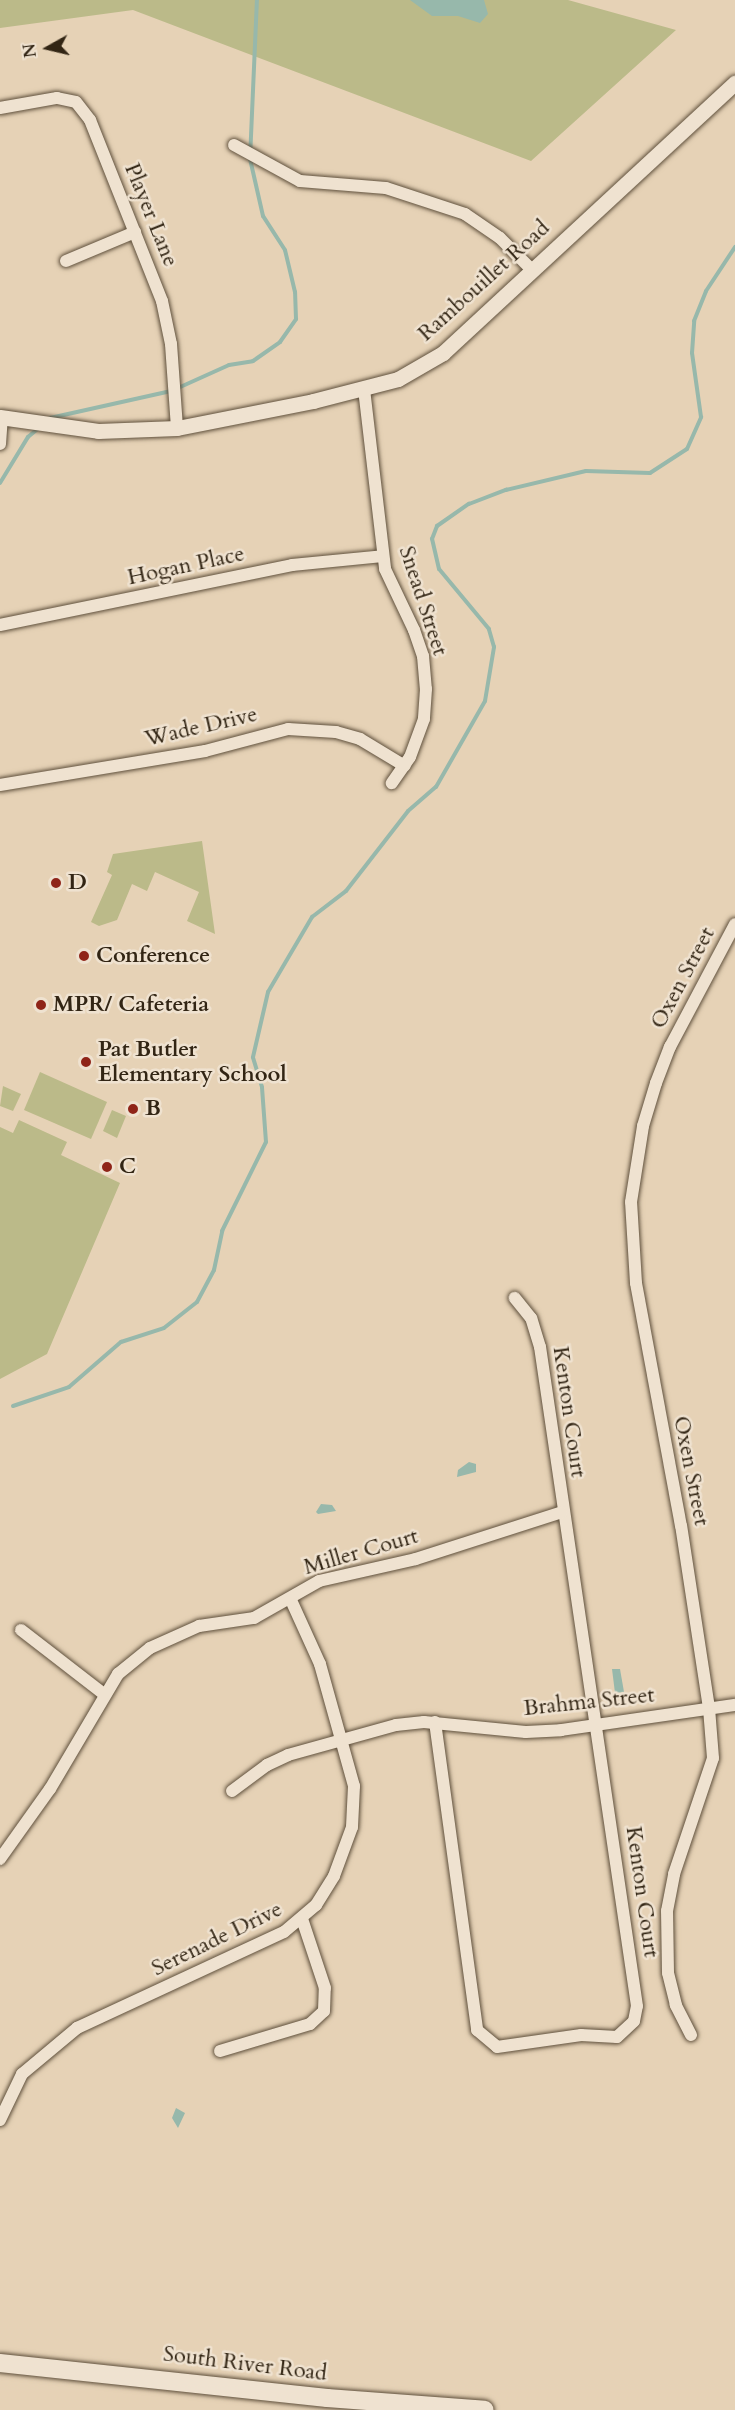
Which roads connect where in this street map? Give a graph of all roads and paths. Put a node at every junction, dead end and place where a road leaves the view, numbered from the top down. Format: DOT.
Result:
graph roads {
  1 [pos="735,83"];
  2 [pos="0,108"];
  3 [pos="234,145"];
  4 [pos="135,232"];
  5 [pos="66,261"];
  6 [pos="532,270"];
  7 [pos="364,389"];
  8 [pos="1,417"];
  9 [pos="177,428"];
  10 [pos="0,444"];
  11 [pos="383,556"];
  12 [pos="0,625"];
  13 [pos="405,766"];
  14 [pos="392,783"];
  15 [pos="0,785"];
  16 [pos="735,924"];
  17 [pos="515,1298"];
  18 [pos="562,1512"];
  19 [pos="290,1598"];
  20 [pos="21,1630"];
  21 [pos="105,1695"];
  22 [pos="735,1705"];
  23 [pos="709,1708"];
  24 [pos="435,1722"];
  25 [pos="597,1725"];
  26 [pos="342,1740"];
  27 [pos="232,1791"];
  28 [pos="0,1859"];
  29 [pos="302,1919"];
  30 [pos="691,2035"];
  31 [pos="220,2050"];
  32 [pos="0,2120"];
  33 [pos="0,2363"];
  34 [pos="326,2404"];
  35 [pos="485,2410"];
  1 -- 6 [label="street, Rambouillet Road"];
  2 -- 4 [label="street, Player Lane"];
  3 -- 6 [label="street"];
  4 -- 5 [label="street"];
  4 -- 9 [label="street, Player Lane"];
  6 -- 7 [label="street, Rambouillet Road"];
  7 -- 9 [label="street, Rambouillet Road"];
  7 -- 11 [label="street, Snead Street"];
  8 -- 9 [label="street, Rambouillet Road"];
  8 -- 10 [label="street"];
  11 -- 12 [label="street, Hogan Place"];
  11 -- 13 [label="street, Snead Street"];
  13 -- 14 [label="street, Snead Street"];
  13 -- 15 [label="street, Wade Drive"];
  16 -- 23 [label="street, Oxen Street"];
  17 -- 18 [label="street, Kenton Court"];
  18 -- 19 [label="street, Miller Court"];
  18 -- 25 [label="street, Kenton Court"];
  19 -- 21 [label="street, Miller Court"];
  19 -- 26 [label="street, Serenade Drive"];
  20 -- 21 [label="street"];
  21 -- 28 [label="street, Miller Court"];
  22 -- 23 [label="street, Brahma Street"];
  23 -- 25 [label="street, Brahma Street"];
  23 -- 30 [label="street, Oxen Street"];
  24 -- 25 [label="street, Brahma Street"];
  24 -- 25 [label="street, Kenton Court"];
  24 -- 26 [label="street, Brahma Street"];
  26 -- 27 [label="street, Brahma Street"];
  26 -- 29 [label="street, Serenade Drive"];
  29 -- 31 [label="street"];
  29 -- 32 [label="street, Serenade Drive"];
  33 -- 34 [label="main road, South River Road"];
  34 -- 35 [label="main road, South River Road"];
}
